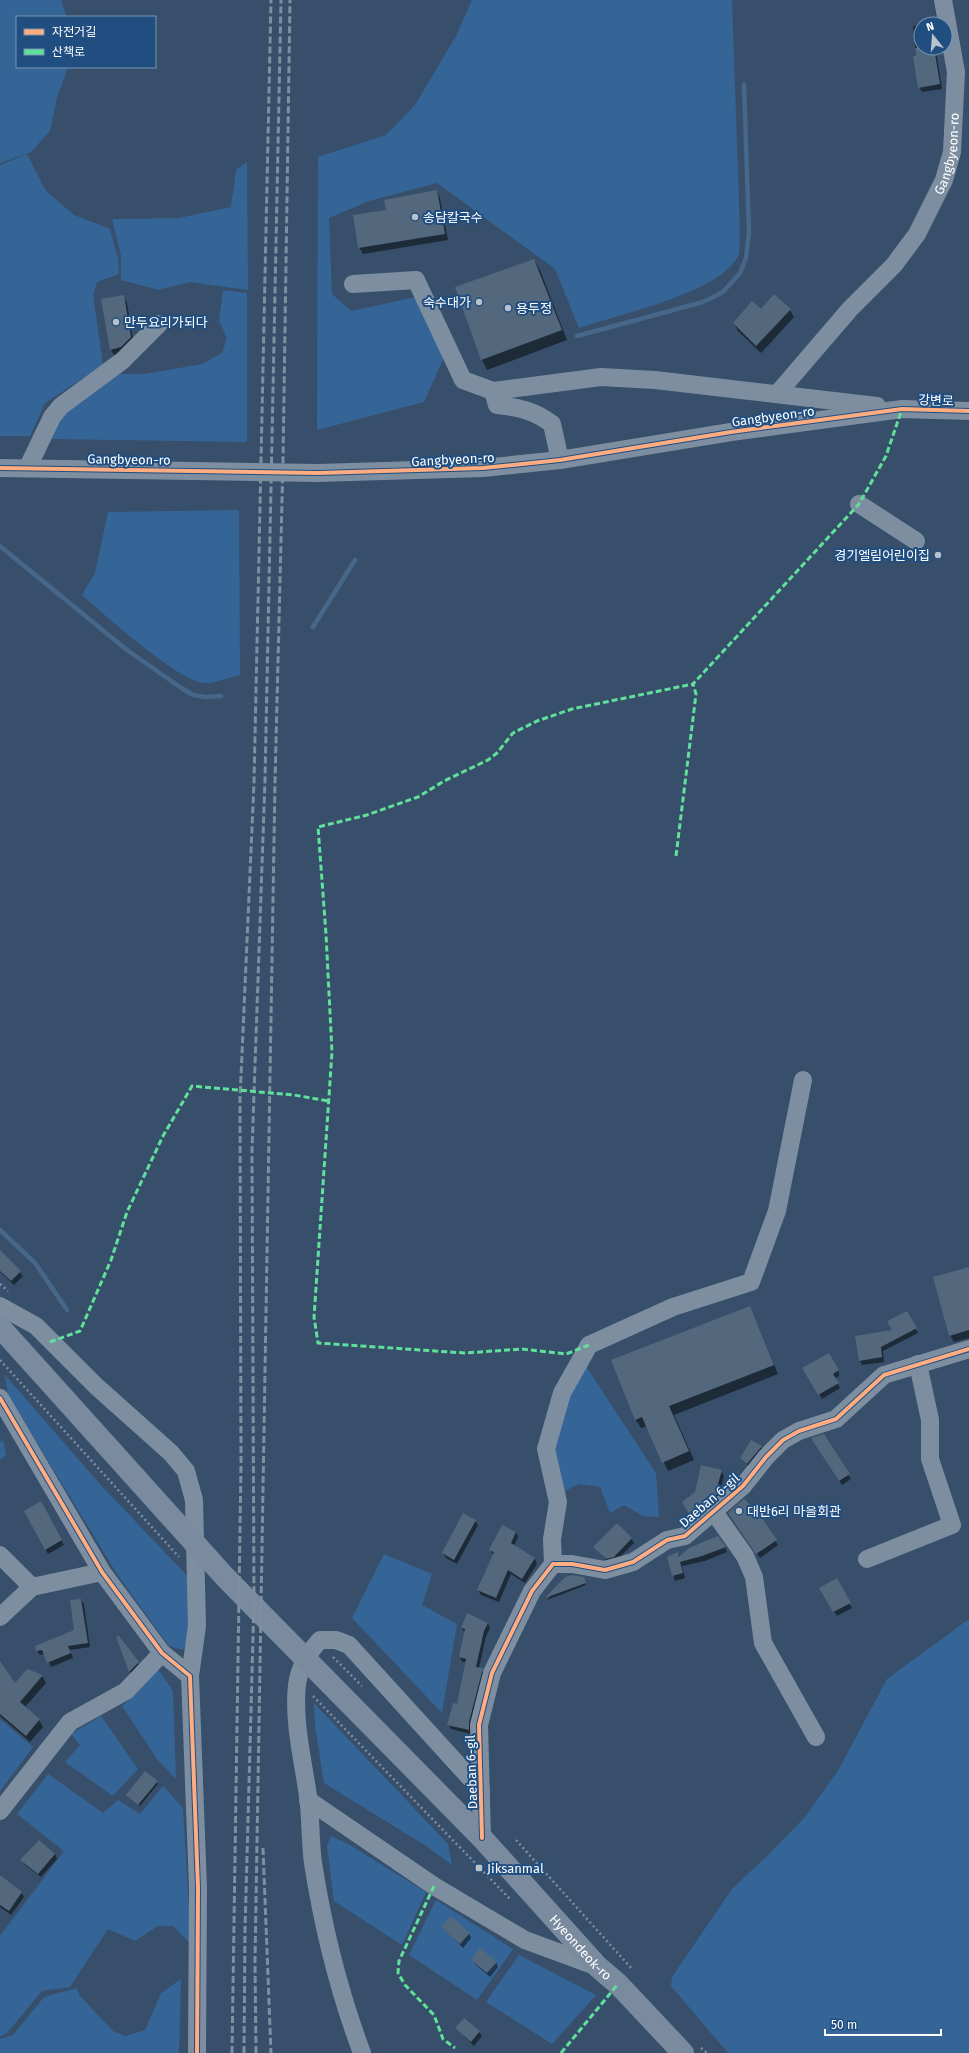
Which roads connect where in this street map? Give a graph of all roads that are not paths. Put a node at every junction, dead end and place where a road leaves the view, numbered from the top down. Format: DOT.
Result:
graph roads {
  1 [pos="943,0"];
  2 [pos="353,284"];
  3 [pos="159,324"];
  4 [pos="493,391"];
  5 [pos="777,394"];
  6 [pos="902,409"];
  7 [pos="969,411"];
  8 [pos="560,460"];
  9 [pos="28,467"];
  10 [pos="0,468"];
  11 [pos="859,504"];
  12 [pos="916,541"];
  13 [pos="803,1080"];
  14 [pos="0,1306"];
  15 [pos="0,1327"];
  16 [pos="969,1349"];
  17 [pos="918,1364"];
  18 [pos="0,1398"];
  19 [pos="714,1512"];
  20 [pos="0,1555"];
  21 [pos="867,1559"];
  22 [pos="553,1564"];
  23 [pos="102,1572"];
  24 [pos="32,1587"];
  25 [pos="0,1617"];
  26 [pos="162,1653"];
  27 [pos="190,1676"];
  28 [pos="816,1737"];
  29 [pos="482,1790"];
  30 [pos="308,1800"];
  31 [pos="0,1811"];
  32 [pos="482,1838"];
  33 [pos="598,1967"];
  34 [pos="197,2053"];
  35 [pos="362,2053"];
  36 [pos="684,2053"];
  1 -- 5 [label="street, Gangbyeon-ro"];
  2 -- 4 [label="street"];
  3 -- 9 [label="street"];
  4 -- 5 [label="street"];
  4 -- 8 [label="street"];
  5 -- 6 [label="street"];
  6 -- 7 [label="street, 강변로"];
  6 -- 8 [label="street, Gangbyeon-ro"];
  8 -- 9 [label="street, Gangbyeon-ro"];
  9 -- 10 [label="street, Gangbyeon-ro"];
  11 -- 12 [label="street"];
  13 -- 22 [label="street"];
  14 -- 27 [label="street"];
  15 -- 32 [label="main road, Hyeondeok-ro"];
  16 -- 17 [label="street, Daeban 6-gil"];
  17 -- 19 [label="street, Daeban 6-gil"];
  17 -- 21 [label="street"];
  18 -- 23 [label="street"];
  19 -- 22 [label="street, Daeban 6-gil"];
  19 -- 28 [label="street"];
  20 -- 24 [label="street"];
  22 -- 29 [label="street, Daeban 6-gil"];
  23 -- 24 [label="street"];
  23 -- 26 [label="street"];
  24 -- 25 [label="street"];
  26 -- 27 [label="street"];
  26 -- 31 [label="street"];
  27 -- 34 [label="street"];
  29 -- 30 [label="street"];
  29 -- 32 [label="street, Daeban 6-gil"];
  30 -- 33 [label="street"];
  30 -- 35 [label="street"];
  32 -- 33 [label="main road, Hyeondeok-ro"];
  33 -- 36 [label="main road, Hyeondeok-ro"];
}
